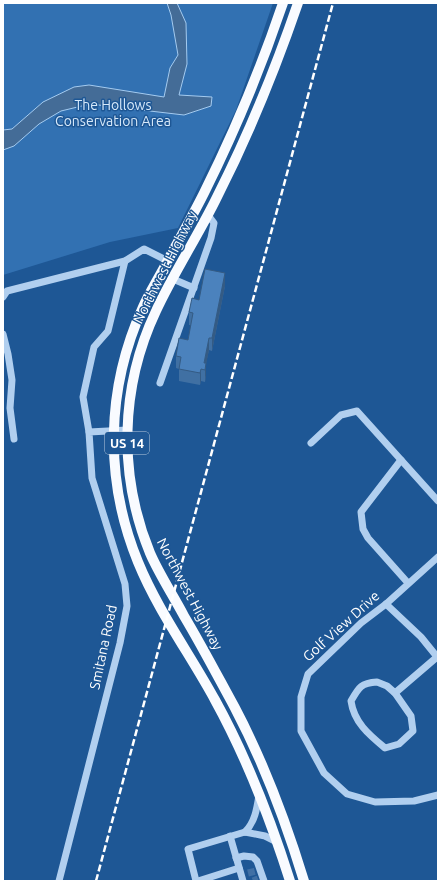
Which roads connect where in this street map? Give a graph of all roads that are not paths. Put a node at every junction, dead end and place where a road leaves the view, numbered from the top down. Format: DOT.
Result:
graph roads {
  1 [pos="284,3"];
  2 [pos="298,3"];
  3 [pos="208,215"];
  4 [pos="125,261"];
  5 [pos="168,261"];
  6 [pos="173,279"];
  7 [pos="194,288"];
  8 [pos="3,297"];
  9 [pos="3,334"];
  10 [pos="160,384"];
  11 [pos="114,430"];
  12 [pos="127,430"];
  13 [pos="89,432"];
  14 [pos="14,439"];
  15 [pos="311,443"];
  16 [pos="401,460"];
  17 [pos="438,501"];
  18 [pos="438,556"];
  19 [pos="408,583"];
  20 [pos="386,604"];
  21 [pos="437,658"];
  22 [pos="395,693"];
  23 [pos="259,793"];
  24 [pos="438,795"];
  25 [pos="245,832"];
  26 [pos="230,836"];
  27 [pos="277,842"];
  28 [pos="236,858"];
  29 [pos="239,868"];
  30 [pos="244,876"];
  31 [pos="262,880"];
  32 [pos="59,881"];
  33 [pos="197,881"];
  34 [pos="290,881"];
  35 [pos="304,881"];
  1 -- 5 [label="main road, Northwest Highway / US 14"];
  2 -- 3 [label="main road, Northwest Highway / US 14"];
  3 -- 6 [label="main road, Northwest Highway / US 14"];
  3 -- 7 [label="street"];
  4 -- 5 [label="street"];
  4 -- 8 [label="street"];
  4 -- 13 [label="street, Smitana Road"];
  5 -- 11 [label="main road, Northwest Highway / US 14"];
  6 -- 7 [label="street"];
  6 -- 12 [label="main road, Northwest Highway / US 14"];
  7 -- 10 [label="street"];
  9 -- 14 [label="street"];
  11 -- 12 [label="street"];
  11 -- 13 [label="street"];
  11 -- 23 [label="main road, Northwest Highway / US 14"];
  12 -- 35 [label="main road, Northwest Highway / US 14"];
  13 -- 32 [label="street, Smitana Road"];
  15 -- 16 [label="street"];
  16 -- 17 [label="street"];
  16 -- 19 [label="street"];
  18 -- 19 [label="street, Golf View Drive"];
  19 -- 20 [label="street, Golf View Drive"];
  20 -- 21 [label="street"];
  20 -- 24 [label="street, Golf View Drive"];
  21 -- 22 [label="street"];
  22 -- 22 [label="street"];
  23 -- 25 [label="street"];
  23 -- 27 [label="main road, Northwest Highway / US 14"];
  25 -- 26 [label="street"];
  25 -- 27 [label="street"];
  26 -- 28 [label="street"];
  26 -- 33 [label="street"];
  27 -- 34 [label="main road, Northwest Highway / US 14"];
  28 -- 29 [label="street"];
  28 -- 31 [label="street"];
  29 -- 30 [label="street"];
  29 -- 33 [label="street"];
}
